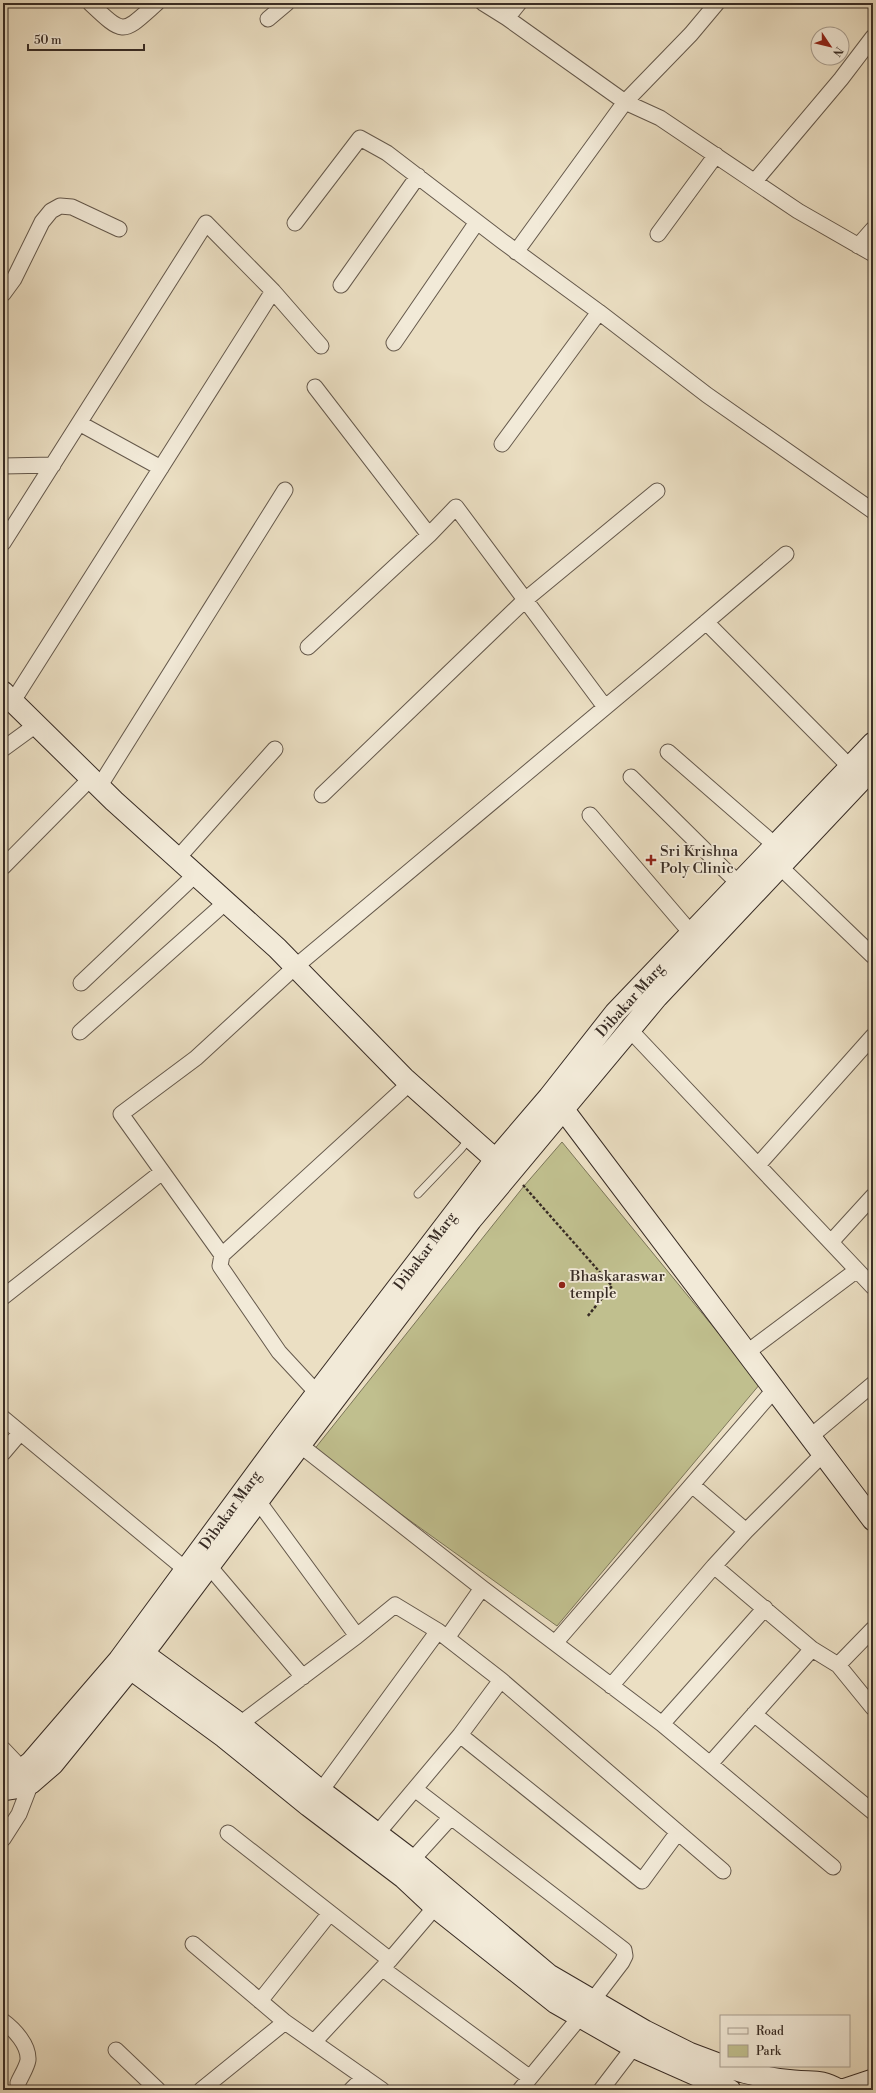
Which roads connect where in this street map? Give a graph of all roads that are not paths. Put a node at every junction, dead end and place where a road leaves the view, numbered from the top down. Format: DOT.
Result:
graph roads {
  1 [pos="90,3"];
  2 [pos="157,3"];
  3 [pos="287,3"];
  4 [pos="483,3"];
  5 [pos="519,3"];
  6 [pos="717,3"];
  7 [pos="507,18"];
  8 [pos="268,19"];
  9 [pos="873,37"];
  10 [pos="625,102"];
  11 [pos="716,155"];
  12 [pos="418,176"];
  13 [pos="754,181"];
  14 [pos="477,222"];
  15 [pos="295,223"];
  16 [pos="119,229"];
  17 [pos="873,229"];
  18 [pos="658,234"];
  19 [pos="858,246"];
  20 [pos="516,252"];
  21 [pos="873,254"];
  22 [pos="8,276"];
  23 [pos="341,285"];
  24 [pos="273,292"];
  25 [pos="3,294"];
  26 [pos="599,312"];
  27 [pos="394,343"];
  28 [pos="321,346"];
  29 [pos="315,387"];
  30 [pos="79,423"];
  31 [pos="502,444"];
  32 [pos="53,465"];
  33 [pos="3,466"];
  34 [pos="162,468"];
  35 [pos="285,490"];
  36 [pos="657,491"];
  37 [pos="873,511"];
  38 [pos="428,535"];
  39 [pos="3,544"];
  40 [pos="786,554"];
  41 [pos="525,600"];
  42 [pos="706,622"];
  43 [pos="308,647"];
  44 [pos="8,697"];
  45 [pos="605,707"];
  46 [pos="36,725"];
  47 [pos="873,743"];
  48 [pos="3,749"];
  49 [pos="275,750"];
  50 [pos="668,752"];
  51 [pos="850,767"];
  52 [pos="873,768"];
  53 [pos="631,777"];
  54 [pos="95,782"];
  55 [pos="322,795"];
  56 [pos="590,814"];
  57 [pos="773,855"];
  58 [pos="178,859"];
  59 [pos="3,867"];
  60 [pos="196,875"];
  61 [pos="738,883"];
  62 [pos="226,902"];
  63 [pos="691,933"];
  64 [pos="873,956"];
  65 [pos="295,967"];
  66 [pos="81,983"];
  67 [pos="630,1030"];
  68 [pos="80,1032"];
  69 [pos="873,1036"];
  70 [pos="410,1084"];
  71 [pos="563,1109"];
  72 [pos="470,1137"];
  73 [pos="758,1165"];
  74 [pos="503,1166"];
  75 [pos="162,1172"];
  76 [pos="418,1194"];
  77 [pos="873,1196"];
  78 [pos="831,1242"];
  79 [pos="222,1255"];
  80 [pos="857,1270"];
  81 [pos="873,1287"];
  82 [pos="3,1297"];
  83 [pos="746,1353"];
  84 [pos="873,1384"];
  85 [pos="774,1390"];
  86 [pos="317,1393"];
  87 [pos="3,1418"];
  88 [pos="20,1433"];
  89 [pos="810,1437"];
  90 [pos="300,1445"];
  91 [pos="3,1453"];
  92 [pos="823,1454"];
  93 [pos="692,1485"];
  94 [pos="258,1500"];
  95 [pos="873,1520"];
  96 [pos="746,1531"];
  97 [pos="209,1566"];
  98 [pos="714,1566"];
  99 [pos="185,1569"];
  100 [pos="482,1588"];
  101 [pos="765,1608"];
  102 [pos="873,1629"];
  103 [pos="443,1634"];
  104 [pos="357,1636"];
  105 [pos="555,1643"];
  106 [pos="812,1649"];
  107 [pos="131,1657"];
  108 [pos="838,1665"];
  109 [pos="303,1677"];
  110 [pos="501,1680"];
  111 [pos="611,1686"];
  112 [pos="873,1708"];
  113 [pos="754,1714"];
  114 [pos="662,1724"];
  115 [pos="232,1730"];
  116 [pos="460,1735"];
  117 [pos="3,1749"];
  118 [pos="710,1764"];
  119 [pos="19,1776"];
  120 [pos="3,1790"];
  121 [pos="416,1790"];
  122 [pos="315,1799"];
  123 [pos="873,1812"];
  124 [pos="451,1817"];
  125 [pos="678,1832"];
  126 [pos="228,1833"];
  127 [pos="3,1839"];
  128 [pos="371,1841"];
  129 [pos="412,1860"];
  130 [pos="833,1867"];
  131 [pos="723,1871"];
  132 [pos="448,1891"];
  133 [pos="435,1907"];
  134 [pos="330,1913"];
  135 [pos="193,1944"];
  136 [pos="386,1965"];
  137 [pos="260,2001"];
  138 [pos="586,2009"];
  139 [pos="3,2021"];
  140 [pos="285,2022"];
  141 [pos="639,2039"];
  142 [pos="314,2042"];
  143 [pos="116,2050"];
  144 [pos="720,2065"];
  145 [pos="733,2076"];
  146 [pos="364,2077"];
  147 [pos="529,2077"];
  148 [pos="873,2080"];
  149 [pos="18,2083"];
  150 [pos="158,2090"];
  151 [pos="201,2090"];
  152 [pos="351,2090"];
  153 [pos="382,2090"];
  154 [pos="520,2090"];
  155 [pos="600,2090"];
  156 [pos="730,2090"];
  157 [pos="839,2090"];
  158 [pos="842,2090"];
  1 -- 2 [label="street"];
  3 -- 8 [label="street"];
  4 -- 7 [label="street"];
  5 -- 7 [label="street"];
  6 -- 10 [label="street"];
  7 -- 10 [label="street"];
  9 -- 13 [label="street"];
  10 -- 11 [label="street"];
  10 -- 20 [label="street"];
  11 -- 13 [label="street"];
  11 -- 18 [label="street"];
  12 -- 14 [label="street"];
  12 -- 15 [label="street"];
  12 -- 23 [label="street"];
  13 -- 19 [label="street"];
  14 -- 20 [label="street"];
  14 -- 27 [label="street"];
  16 -- 22 [label="street"];
  17 -- 19 [label="street"];
  19 -- 21 [label="street"];
  20 -- 26 [label="street"];
  22 -- 25 [label="street"];
  24 -- 28 [label="street"];
  24 -- 30 [label="street"];
  24 -- 34 [label="street"];
  26 -- 31 [label="street"];
  26 -- 37 [label="street"];
  29 -- 38 [label="street"];
  30 -- 32 [label="street"];
  30 -- 34 [label="street"];
  32 -- 33 [label="street"];
  32 -- 39 [label="street"];
  34 -- 44 [label="street"];
  35 -- 54 [label="street"];
  36 -- 41 [label="street"];
  38 -- 41 [label="street"];
  38 -- 43 [label="street"];
  40 -- 42 [label="street"];
  41 -- 45 [label="street"];
  41 -- 55 [label="street"];
  42 -- 45 [label="street"];
  42 -- 51 [label="street"];
  44 -- 46 [label="main road"];
  45 -- 65 [label="street"];
  46 -- 48 [label="street"];
  46 -- 54 [label="main road"];
  47 -- 51 [label="main road, Dibakar Marg"];
  49 -- 58 [label="street"];
  50 -- 57 [label="street"];
  51 -- 57 [label="main road, Dibakar Marg"];
  52 -- 57 [label="main road, Dibakar Marg"];
  53 -- 61 [label="street"];
  54 -- 58 [label="main road"];
  54 -- 59 [label="street"];
  56 -- 63 [label="street"];
  57 -- 61 [label="main road, Dibakar Marg"];
  57 -- 64 [label="street"];
  57 -- 67 [label="main road, Dibakar Marg"];
  58 -- 60 [label="main road"];
  60 -- 62 [label="main road"];
  60 -- 66 [label="street"];
  61 -- 63 [label="main road, Dibakar Marg"];
  62 -- 65 [label="main road"];
  62 -- 68 [label="street"];
  63 -- 74 [label="main road, Dibakar Marg"];
  65 -- 70 [label="main road"];
  65 -- 75 [label="street"];
  67 -- 71 [label="main road, Dibakar Marg"];
  67 -- 73 [label="street"];
  69 -- 73 [label="street"];
  70 -- 72 [label="main road"];
  70 -- 79 [label="street"];
  71 -- 74 [label="main road, Dibakar Marg"];
  71 -- 83 [label="main road"];
  72 -- 74 [label="main road"];
  72 -- 76 [label="lane"];
  73 -- 78 [label="street"];
  74 -- 86 [label="main road, Dibakar Marg"];
  74 -- 90 [label="main road, Dibakar Marg"];
  75 -- 79 [label="street"];
  75 -- 82 [label="street"];
  77 -- 78 [label="street"];
  78 -- 80 [label="street"];
  79 -- 86 [label="street"];
  80 -- 81 [label="street"];
  80 -- 83 [label="street"];
  83 -- 85 [label="main road"];
  84 -- 89 [label="street"];
  85 -- 89 [label="main road"];
  85 -- 93 [label="street"];
  86 -- 99 [label="main road, Dibakar Marg"];
  87 -- 88 [label="street"];
  88 -- 91 [label="street"];
  88 -- 99 [label="street"];
  89 -- 92 [label="main road"];
  90 -- 94 [label="main road, Dibakar Marg"];
  90 -- 100 [label="street"];
  92 -- 95 [label="main road"];
  92 -- 96 [label="street"];
  93 -- 96 [label="street"];
  93 -- 105 [label="street"];
  94 -- 97 [label="main road, Dibakar Marg"];
  94 -- 104 [label="street"];
  96 -- 98 [label="street"];
  97 -- 107 [label="main road, Dibakar Marg"];
  97 -- 109 [label="street"];
  98 -- 101 [label="street"];
  98 -- 111 [label="street"];
  99 -- 107 [label="main road, Dibakar Marg"];
  100 -- 103 [label="street"];
  100 -- 105 [label="street"];
  101 -- 106 [label="street"];
  101 -- 114 [label="street"];
  102 -- 108 [label="street"];
  103 -- 104 [label="street"];
  103 -- 110 [label="street"];
  103 -- 122 [label="street"];
  104 -- 109 [label="street"];
  105 -- 111 [label="street"];
  106 -- 108 [label="street"];
  106 -- 113 [label="street"];
  107 -- 115 [label="main road"];
  107 -- 119 [label="main road, Dibakar Marg"];
  108 -- 112 [label="street"];
  109 -- 115 [label="street"];
  110 -- 116 [label="street"];
  110 -- 125 [label="street"];
  111 -- 114 [label="street"];
  113 -- 118 [label="street"];
  113 -- 123 [label="street"];
  114 -- 118 [label="street"];
  115 -- 122 [label="main road"];
  116 -- 121 [label="street"];
  116 -- 125 [label="street"];
  117 -- 119 [label="street"];
  118 -- 130 [label="street"];
  119 -- 120 [label="main road, Dibakar Marg"];
  119 -- 127 [label="street"];
  121 -- 124 [label="street"];
  121 -- 128 [label="street"];
  122 -- 128 [label="main road"];
  124 -- 129 [label="street"];
  124 -- 138 [label="street"];
  125 -- 131 [label="street"];
  126 -- 134 [label="street"];
  128 -- 129 [label="main road"];
  128 -- 133 [label="main road"];
  129 -- 132 [label="main road"];
  132 -- 133 [label="street"];
  132 -- 138 [label="main road"];
  133 -- 136 [label="street"];
  133 -- 138 [label="main road"];
  134 -- 136 [label="street"];
  134 -- 137 [label="street"];
  135 -- 137 [label="street"];
  136 -- 142 [label="street"];
  136 -- 147 [label="street"];
  137 -- 140 [label="street"];
  138 -- 141 [label="main road"];
  138 -- 147 [label="street"];
  139 -- 149 [label="street"];
  140 -- 142 [label="street"];
  140 -- 151 [label="street"];
  141 -- 144 [label="main road"];
  141 -- 155 [label="street"];
  141 -- 156 [label="main road"];
  142 -- 146 [label="street"];
  143 -- 150 [label="street"];
  145 -- 157 [label="main road"];
  146 -- 152 [label="street"];
  146 -- 153 [label="street"];
  147 -- 154 [label="street"];
  148 -- 158 [label="main road"];
}
